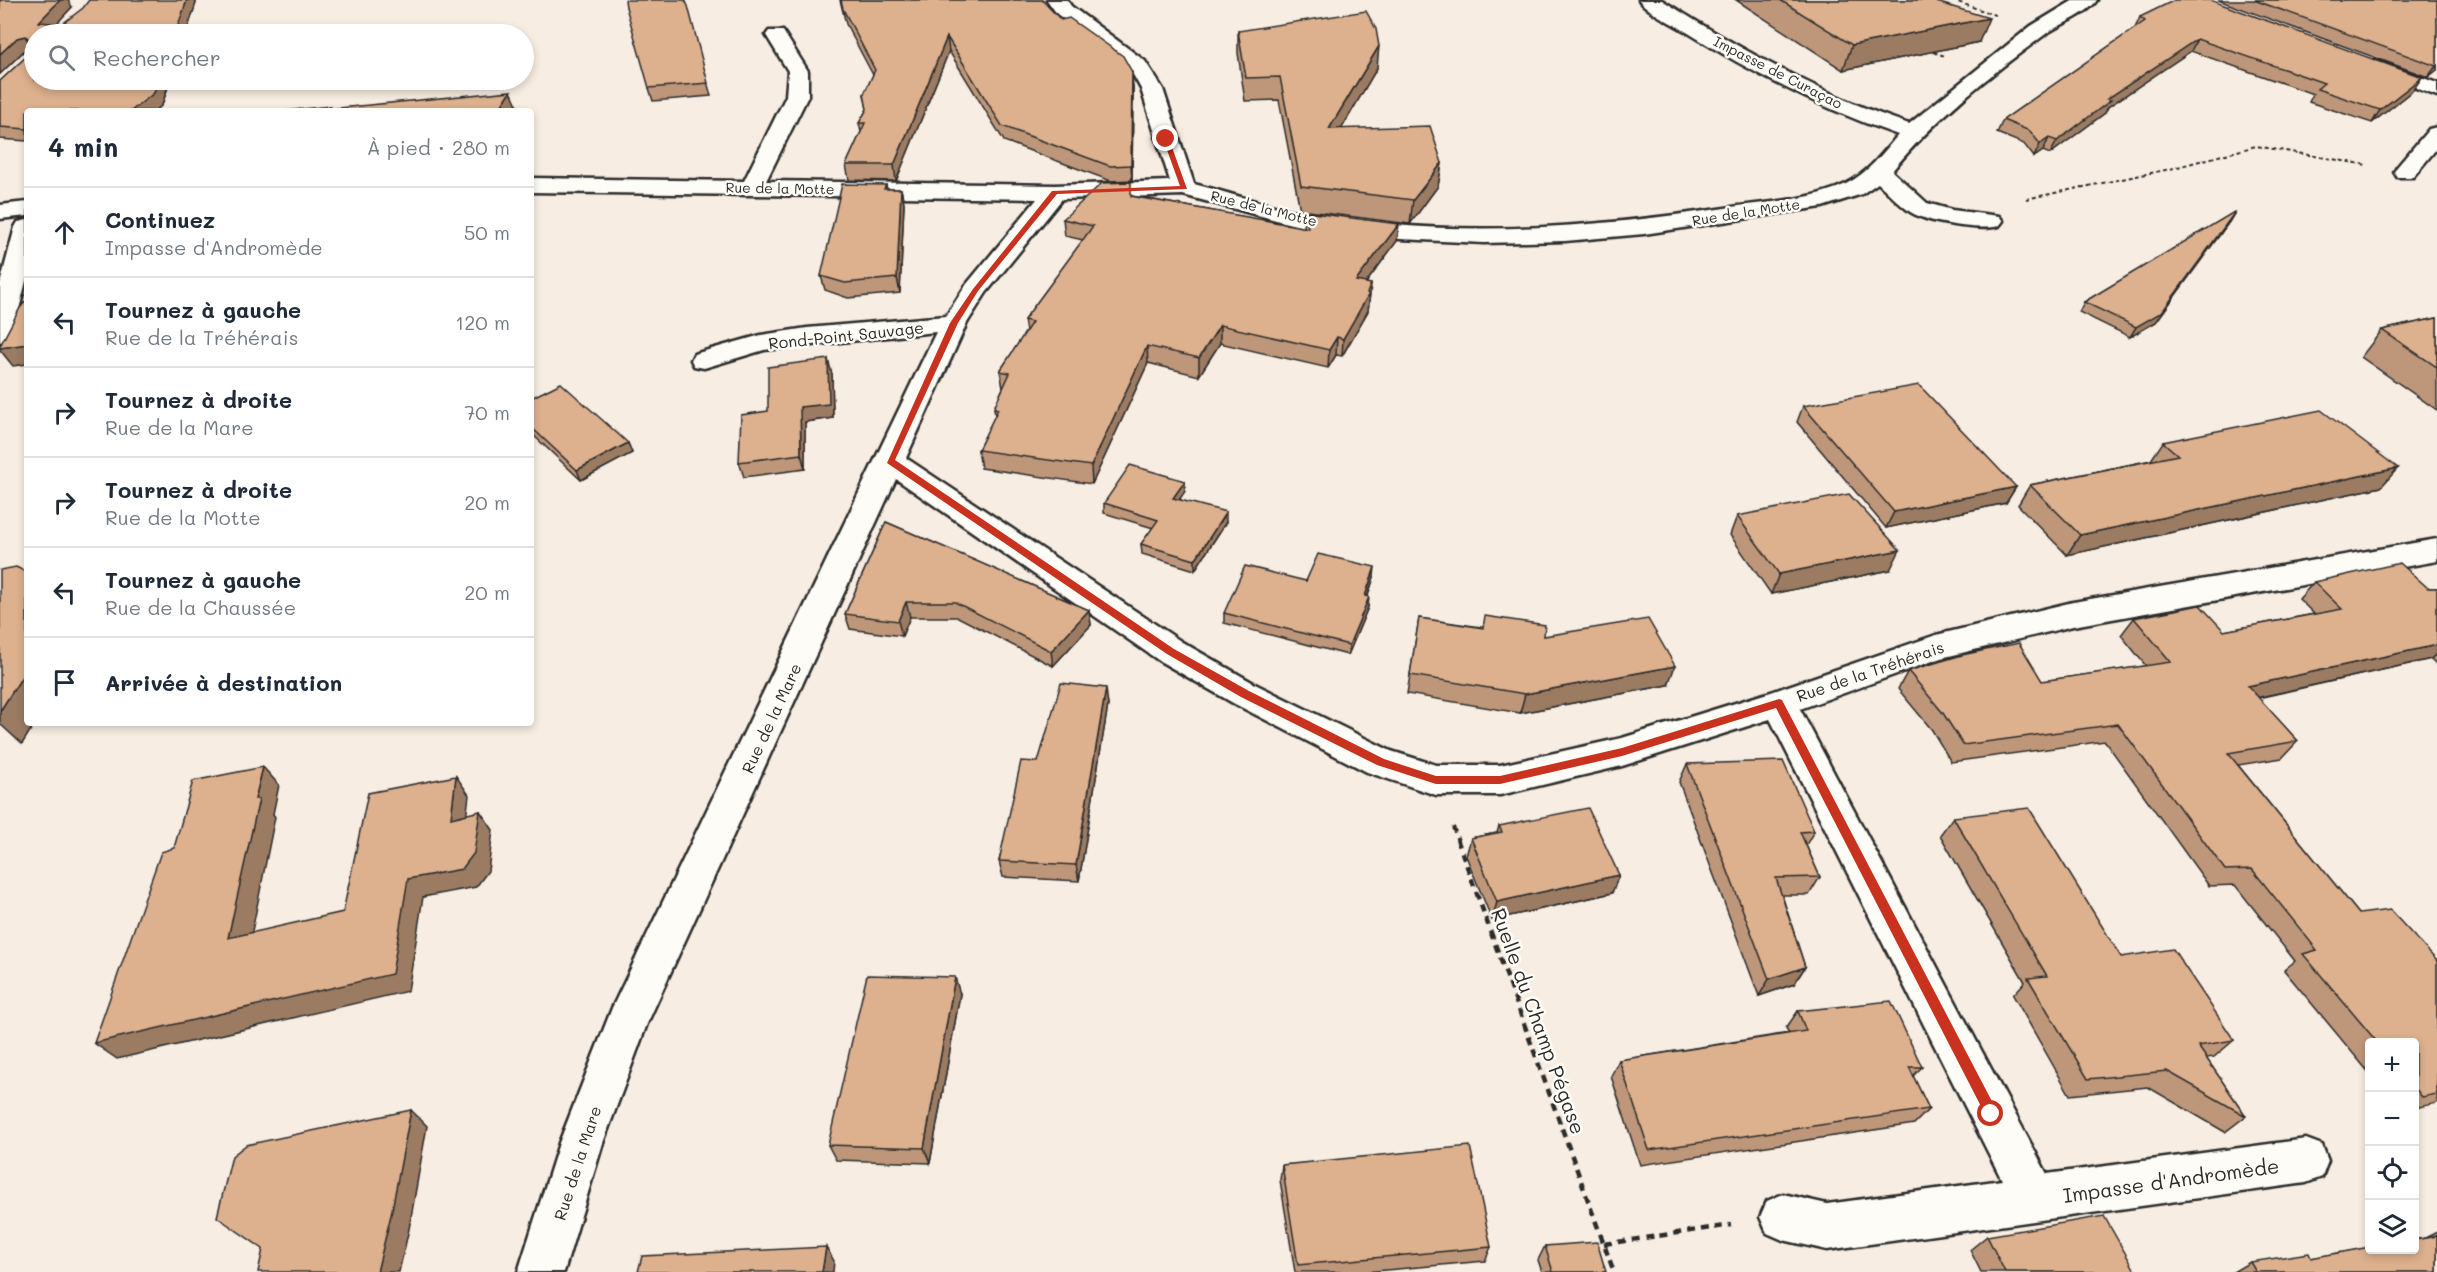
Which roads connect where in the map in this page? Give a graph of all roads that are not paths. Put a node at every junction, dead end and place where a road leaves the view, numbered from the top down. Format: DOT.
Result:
graph roads {
  1 [pos="1057,0"];
  2 [pos="1649,0"];
  3 [pos="2088,0"];
  4 [pos="776,35"];
  5 [pos="2359,61"];
  6 [pos="2437,90"];
  7 [pos="1912,132"];
  8 [pos="2437,134"];
  9 [pos="1879,172"];
  10 [pos="2404,172"];
  11 [pos="534,185"];
  12 [pos="752,187"];
  13 [pos="1184,188"];
  14 [pos="1055,192"];
  15 [pos="24,209"];
  16 [pos="0,212"];
  17 [pos="1991,221"];
  18 [pos="24,239"];
  19 [pos="954,323"];
  20 [pos="0,334"];
  21 [pos="704,360"];
  22 [pos="890,461"];
  23 [pos="2437,550"];
  24 [pos="1779,703"];
  25 [pos="2306,1161"];
  26 [pos="2035,1198"];
  27 [pos="1783,1218"];
  28 [pos="541,1272"];
  1 -- 13 [label="street"];
  2 -- 7 [label="street, Impasse de Curaçao"];
  3 -- 7 [label="street, Rue de la Motte"];
  4 -- 12 [label="street"];
  5 -- 6 [label="street"];
  7 -- 9 [label="street, Rue de la Motte"];
  8 -- 10 [label="street"];
  9 -- 13 [label="street, Rue de la Motte"];
  9 -- 17 [label="street"];
  11 -- 12 [label="street, Rue de la Motte"];
  12 -- 14 [label="street, Rue de la Motte"];
  13 -- 14 [label="street, Rue de la Motte"];
  14 -- 19 [label="street, Rue de la Mare"];
  15 -- 16 [label="street"];
  18 -- 20 [label="street"];
  19 -- 21 [label="street, Rond-Point Sauvage"];
  19 -- 22 [label="street, Rue de la Mare"];
  22 -- 24 [label="street, Rue de la Tréhérais"];
  22 -- 28 [label="street, Rue de la Mare"];
  23 -- 24 [label="street, Rue de la Tréhérais"];
  24 -- 26 [label="street"];
  25 -- 26 [label="street, Impasse d'Andromède"];
  26 -- 27 [label="street, Impasse d'Andromède"];
}
